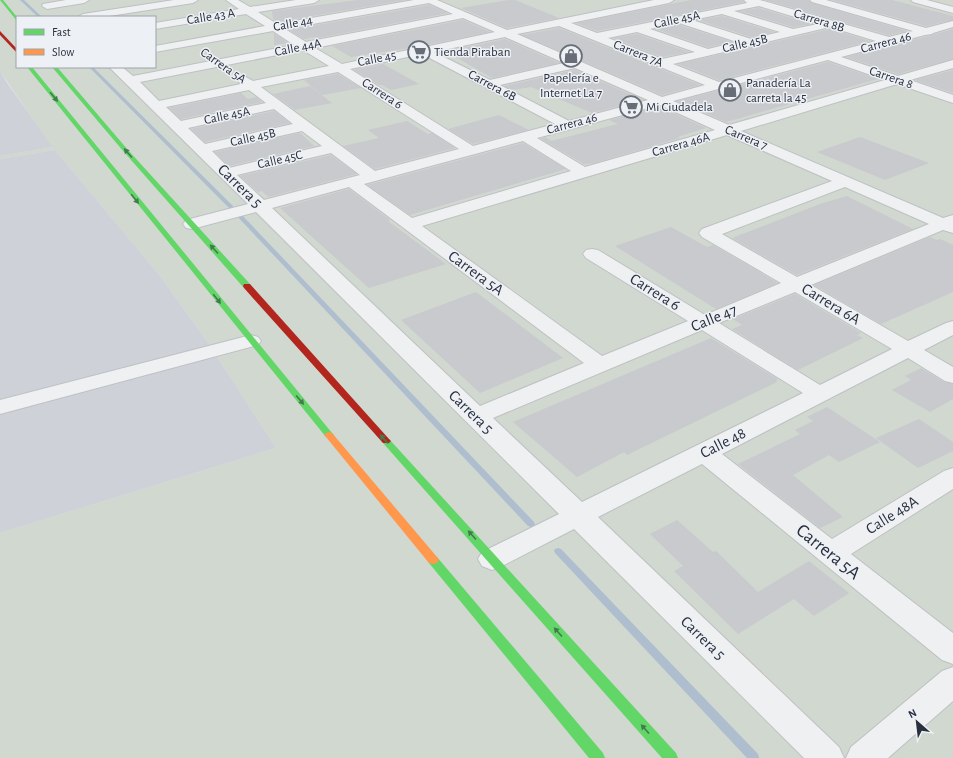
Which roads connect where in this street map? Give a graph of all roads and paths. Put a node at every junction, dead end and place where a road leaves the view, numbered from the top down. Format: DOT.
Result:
graph roads {
  1 [pos="1,0"];
  2 [pos="84,0"];
  3 [pos="194,0"];
  4 [pos="231,0"];
  5 [pos="308,0"];
  6 [pos="430,0"];
  7 [pos="669,0"];
  8 [pos="815,0"];
  9 [pos="842,0"];
  10 [pos="916,0"];
  11 [pos="754,1"];
  12 [pos="157,2"];
  13 [pos="43,3"];
  14 [pos="827,4"];
  15 [pos="352,8"];
  16 [pos="132,10"];
  17 [pos="953,10"];
  18 [pos="248,11"];
  19 [pos="722,11"];
  20 [pos="56,13"];
  21 [pos="464,15"];
  22 [pos="90,16"];
  23 [pos="140,16"];
  24 [pos="334,17"];
  25 [pos="938,18"];
  26 [pos="16,19"];
  27 [pos="680,19"];
  28 [pos="186,21"];
  29 [pos="559,22"];
  30 [pos="830,24"];
  31 [pos="953,24"];
  32 [pos="156,27"];
  33 [pos="156,28"];
  34 [pos="275,28"];
  35 [pos="638,28"];
  36 [pos="387,30"];
  37 [pos="0,32"];
  38 [pos="928,32"];
  39 [pos="504,33"];
  40 [pos="793,33"];
  41 [pos="596,37"];
  42 [pos="947,37"];
  43 [pos="212,39"];
  44 [pos="750,42"];
  45 [pos="890,42"];
  46 [pos="190,43"];
  47 [pos="176,46"];
  48 [pos="304,46"];
  49 [pos="156,50"];
  50 [pos="423,50"];
  51 [pos="16,51"];
  52 [pos="707,52"];
  53 [pos="829,57"];
  54 [pos="220,63"];
  55 [pos="660,63"];
  56 [pos="577,64"];
  57 [pos="339,66"];
  58 [pos="951,66"];
  59 [pos="30,68"];
  60 [pos="58,68"];
  61 [pos="123,74"];
  62 [pos="899,80"];
  63 [pos="489,84"];
  64 [pos="250,85"];
  65 [pos="716,85"];
  66 [pos="953,99"];
  67 [pos="660,100"];
  68 [pos="157,105"];
  69 [pos="276,105"];
  70 [pos="567,125"];
  71 [pos="178,126"];
  72 [pos="304,126"];
  73 [pos="729,130"];
  74 [pos="524,136"];
  75 [pos="333,148"];
  76 [pos="202,149"];
  77 [pos="470,150"];
  78 [pos="226,173"];
  79 [pos="584,173"];
  80 [pos="371,176"];
  81 [pos="846,181"];
  82 [pos="352,182"];
  83 [pos="260,206"];
  84 [pos="192,224"];
  85 [pos="409,224"];
  86 [pos="950,224"];
  87 [pos="592,254"];
  88 [pos="796,284"];
  89 [pos="703,322"];
  90 [pos="953,327"];
  91 [pos="251,341"];
  92 [pos="908,350"];
  93 [pos="600,365"];
  94 [pos="953,376"];
  95 [pos="820,394"];
  96 [pos="0,406"];
  97 [pos="476,416"];
  98 [pos="704,452"];
  99 [pos="953,477"];
  100 [pos="578,516"];
  101 [pos="831,553"];
  102 [pos="492,559"];
  103 [pos="953,651"];
  104 [pos="953,682"];
  105 [pos="598,758"];
  106 [pos="671,758"];
  107 [pos="827,758"];
  108 [pos="863,758"];
  1 -- 26 [label="main road"];
  2 -- 13 [label="street"];
  3 -- 12 [label="street"];
  4 -- 18 [label="street, Carrera 6"];
  5 -- 18 [label="street, Calle 43 A"];
  5 -- 24 [label="street"];
  6 -- 15 [label="street, Calle 44"];
  6 -- 21 [label="street, Carrera 7"];
  7 -- 29 [label="street, Calle 45"];
  8 -- 14 [label="street"];
  9 -- 14 [label="street"];
  10 -- 17 [label="street"];
  11 -- 19 [label="street, Calle 45A"];
  11 -- 30 [label="street, Carrera 8B"];
  12 -- 16 [label="street"];
  12 -- 28 [label="street"];
  13 -- 20 [label="street"];
  14 -- 38 [label="street"];
  15 -- 24 [label="street, Calle 44"];
  15 -- 36 [label="street, Carrera 6B"];
  16 -- 22 [label="street"];
  16 -- 23 [label="street"];
  18 -- 28 [label="street, Calle 43 A"];
  18 -- 34 [label="street, Carrera 6"];
  19 -- 27 [label="street, Calle 45A"];
  19 -- 40 [label="street"];
  21 -- 36 [label="street, Calle 44A"];
  21 -- 39 [label="street, Carrera 7"];
  24 -- 34 [label="street, Calle 44"];
  25 -- 31 [label="street"];
  27 -- 35 [label="street, Calle 45A"];
  27 -- 44 [label="street"];
  28 -- 32 [label="street, Calle 43 A"];
  28 -- 43 [label="street"];
  29 -- 39 [label="street, Calle 45"];
  29 -- 41 [label="street, Carrera 7A"];
  30 -- 40 [label="street, Calle 45B"];
  30 -- 45 [label="street, Carrera 8B"];
  31 -- 38 [label="street, Carrera 46"];
  33 -- 47 [label="street"];
  34 -- 43 [label="street, Calle 44"];
  34 -- 48 [label="street, Carrera 6"];
  35 -- 41 [label="street, Calle 45A"];
  35 -- 52 [label="street"];
  36 -- 48 [label="street, Calle 44A"];
  36 -- 50 [label="street, Carrera 6B"];
  37 -- 51 [label="main road"];
  38 -- 42 [label="street"];
  38 -- 45 [label="street, Carrera 46"];
  39 -- 50 [label="street, Calle 45"];
  39 -- 56 [label="street, Carrera 7"];
  40 -- 44 [label="street, Calle 45B"];
  41 -- 55 [label="street, Carrera 7A"];
  43 -- 46 [label="street, Calle 44"];
  44 -- 52 [label="street, Calle 45B"];
  45 -- 53 [label="street, Carrera 46"];
  46 -- 47 [label="street, Calle 44"];
  46 -- 54 [label="street, Carrera 5A"];
  47 -- 49 [label="street, Calle 44"];
  48 -- 54 [label="street, Calle 44A"];
  48 -- 57 [label="street, Carrera 6"];
  50 -- 57 [label="street, Calle 45"];
  50 -- 63 [label="street, Carrera 6B"];
  52 -- 55 [label="street, Calle 45B"];
  53 -- 62 [label="street, Carrera 8"];
  53 -- 65 [label="street, Carrera 46"];
  54 -- 61 [label="street, Calle 44A"];
  54 -- 64 [label="street, Carrera 5A"];
  55 -- 65 [label="street, Carrera 7A"];
  56 -- 63 [label="street"];
  56 -- 67 [label="street, Carrera 7"];
  57 -- 64 [label="street, Calle 45"];
  57 -- 77 [label="street, Carrera 6"];
  58 -- 62 [label="street, Carrera 46A"];
  59 -- 91 [label="main road, one-way"];
  84 -- 60 [label="main road, one-way"];
  61 -- 68 [label="street, Carrera 5"];
  62 -- 66 [label="street, Carrera 8"];
  62 -- 73 [label="street, Carrera 46A"];
  63 -- 70 [label="street, Carrera 6B"];
  64 -- 68 [label="street, Calle 45"];
  64 -- 69 [label="street, Carrera 5A"];
  65 -- 67 [label="street, Carrera 46"];
  67 -- 70 [label="street, Carrera 46"];
  67 -- 73 [label="street, Carrera 7"];
  68 -- 71 [label="street, Carrera 5"];
  69 -- 71 [label="street, Calle 45A"];
  69 -- 72 [label="street, Carrera 5A"];
  70 -- 74 [label="street, Carrera 46"];
  71 -- 76 [label="street, Carrera 5"];
  72 -- 75 [label="street, Carrera 5A"];
  72 -- 76 [label="street, Calle 45B"];
  73 -- 79 [label="street, Carrera 46A"];
  73 -- 81 [label="street, Carrera 7"];
  74 -- 77 [label="street, Carrera 46"];
  74 -- 79 [label="street"];
  75 -- 78 [label="street, Calle 45C"];
  75 -- 80 [label="street, Carrera 5A"];
  76 -- 78 [label="street, Carrera 5"];
  77 -- 80 [label="street, Carrera 46"];
  78 -- 83 [label="street, Carrera 5"];
  79 -- 85 [label="street, Carrera 46A"];
  80 -- 82 [label="street, Carrera 46"];
  81 -- 86 [label="street, Carrera 7"];
  81 -- 88 [label="street, Carrera 6A"];
  82 -- 83 [label="street, Carrera 46"];
  82 -- 85 [label="street, Carrera 5A"];
  83 -- 84 [label="street, Carrera 46"];
  83 -- 97 [label="street, Carrera 5"];
  102 -- 84 [label="main road, one-way"];
  85 -- 93 [label="street, Carrera 5A"];
  86 -- 88 [label="street, Calle 47"];
  87 -- 89 [label="street, Carrera 6"];
  88 -- 89 [label="street, Calle 47"];
  88 -- 92 [label="street, Carrera 6A"];
  89 -- 93 [label="street, Calle 47"];
  89 -- 95 [label="street, Carrera 6"];
  90 -- 92 [label="street, Calle 48"];
  91 -- 96 [label="street"];
  91 -- 105 [label="main road, one-way"];
  92 -- 94 [label="street, Carrera 6A"];
  92 -- 95 [label="street, Calle 48"];
  93 -- 97 [label="street, Calle 47"];
  95 -- 98 [label="street, Calle 48"];
  97 -- 100 [label="street, Carrera 5"];
  98 -- 100 [label="street, Calle 48"];
  98 -- 101 [label="street, Carrera 5A"];
  99 -- 101 [label="street, Calle 48A"];
  100 -- 102 [label="street, Calle 48"];
  100 -- 107 [label="street, Carrera 5"];
  101 -- 103 [label="street, Carrera 5A"];
  106 -- 102 [label="main road, one-way"];
  104 -- 108 [label="street"];
}
